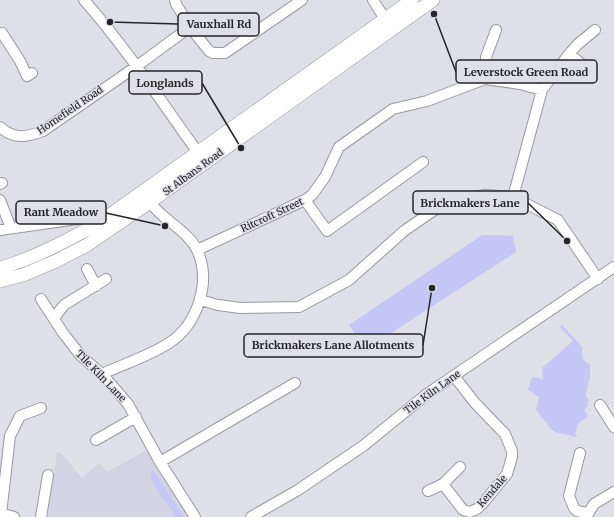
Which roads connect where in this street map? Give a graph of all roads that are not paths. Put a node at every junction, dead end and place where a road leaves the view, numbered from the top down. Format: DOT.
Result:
graph roads {
  1 [pos="84,0"];
  2 [pos="175,0"];
  3 [pos="373,0"];
  4 [pos="412,0"];
  5 [pos="433,0"];
  6 [pos="296,2"];
  7 [pos="385,19"];
  8 [pos="190,27"];
  9 [pos="496,30"];
  10 [pos="595,30"];
  11 [pos="0,34"];
  12 [pos="569,54"];
  13 [pos="137,66"];
  14 [pos="590,71"];
  15 [pos="32,73"];
  16 [pos="485,79"];
  17 [pos="542,90"];
  18 [pos="0,127"];
  19 [pos="201,157"];
  20 [pos="423,162"];
  21 [pos="140,193"];
  22 [pos="513,197"];
  23 [pos="0,200"];
  24 [pos="306,200"];
  25 [pos="150,202"];
  26 [pos="77,219"];
  27 [pos="11,228"];
  28 [pos="0,230"];
  29 [pos="197,250"];
  30 [pos="614,267"];
  31 [pos="0,268"];
  32 [pos="87,270"];
  33 [pos="598,278"];
  34 [pos="106,280"];
  35 [pos="0,281"];
  36 [pos="96,286"];
  37 [pos="41,299"];
  38 [pos="200,300"];
  39 [pos="54,318"];
  40 [pos="102,374"];
  41 [pos="454,376"];
  42 [pos="295,383"];
  43 [pos="600,405"];
  44 [pos="41,408"];
  45 [pos="136,417"];
  46 [pos="614,427"];
  47 [pos="96,440"];
  48 [pos="580,453"];
  49 [pos="160,462"];
  50 [pos="460,468"];
  51 [pos="48,476"];
  52 [pos="443,484"];
  53 [pos="428,491"];
  54 [pos="614,492"];
  55 [pos="0,514"];
  56 [pos="586,515"];
  57 [pos="14,517"];
  58 [pos="41,517"];
  59 [pos="195,517"];
  60 [pos="251,517"];
  1 -- 13 [label="street"];
  2 -- 8 [label="street"];
  3 -- 7 [label="street"];
  4 -- 7 [label="main road, St Albans Road"];
  5 -- 19 [label="main road, St Albans Road"];
  6 -- 8 [label="street"];
  7 -- 19 [label="main road, St Albans Road"];
  8 -- 13 [label="street, Homefield Road"];
  9 -- 16 [label="street"];
  10 -- 12 [label="street"];
  11 -- 15 [label="street"];
  12 -- 14 [label="street"];
  12 -- 17 [label="street"];
  13 -- 18 [label="street, Homefield Road"];
  13 -- 19 [label="street"];
  16 -- 17 [label="street, Ritcroft Street"];
  16 -- 24 [label="street, Ritcroft Street"];
  17 -- 22 [label="street"];
  19 -- 21 [label="main road, St Albans Road"];
  19 -- 25 [label="main road, St Albans Road"];
  20 -- 24 [label="street"];
  21 -- 25 [label="street"];
  21 -- 31 [label="main road, St Albans Road"];
  22 -- 33 [label="street"];
  22 -- 38 [label="street"];
  23 -- 27 [label="street"];
  24 -- 29 [label="street, Ritcroft Street"];
  25 -- 29 [label="street"];
  25 -- 35 [label="main road, St Albans Road"];
  26 -- 27 [label="street"];
  27 -- 28 [label="street"];
  29 -- 38 [label="street"];
  30 -- 33 [label="street, Tile Kiln Lane"];
  32 -- 36 [label="street"];
  33 -- 41 [label="street, Tile Kiln Lane"];
  34 -- 36 [label="street"];
  36 -- 39 [label="street"];
  37 -- 39 [label="street, Tile Kiln Lane"];
  38 -- 40 [label="street"];
  39 -- 40 [label="street, Tile Kiln Lane"];
  40 -- 45 [label="street, Tile Kiln Lane"];
  41 -- 52 [label="street, Kendale"];
  41 -- 60 [label="street, Tile Kiln Lane"];
  42 -- 49 [label="street"];
  43 -- 46 [label="street"];
  44 -- 55 [label="street"];
  45 -- 47 [label="street"];
  45 -- 49 [label="street, Tile Kiln Lane"];
  48 -- 56 [label="street"];
  49 -- 59 [label="street, Tile Kiln Lane"];
  50 -- 52 [label="street"];
  51 -- 58 [label="street"];
  52 -- 53 [label="street"];
  54 -- 56 [label="street"];
  55 -- 57 [label="street"];
}
